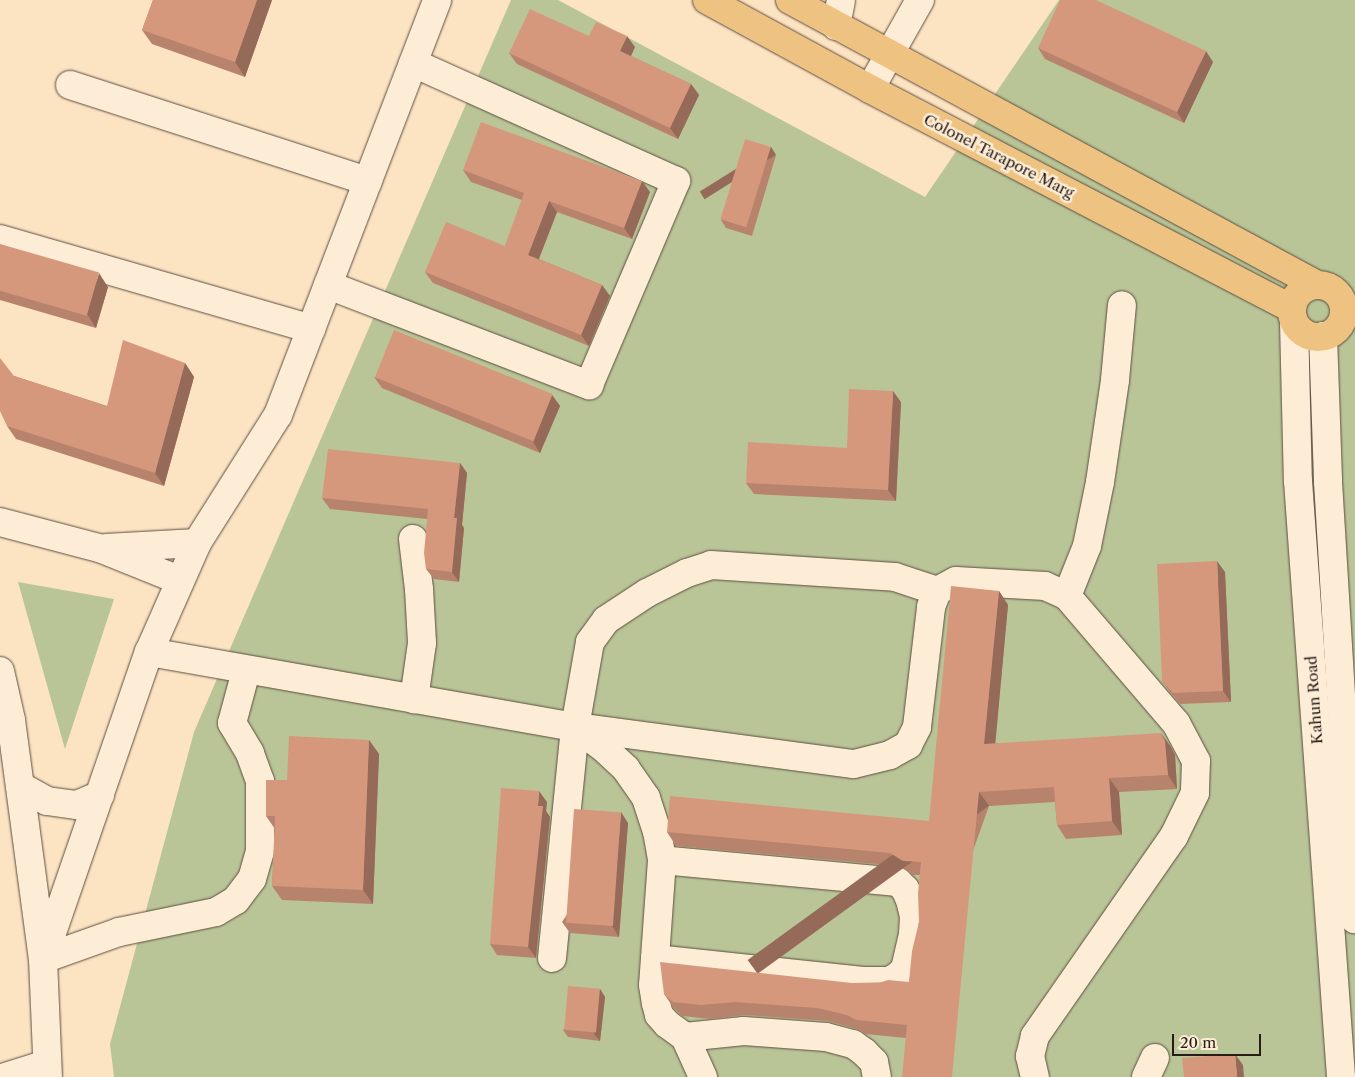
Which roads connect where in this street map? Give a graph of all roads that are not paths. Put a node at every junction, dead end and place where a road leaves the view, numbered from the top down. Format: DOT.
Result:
graph roads {
  1 [pos="437,0"];
  2 [pos="707,0"];
  3 [pos="790,0"];
  4 [pos="920,0"];
  5 [pos="839,13"];
  6 [pos="890,54"];
  7 [pos="413,63"];
  8 [pos="70,85"];
  9 [pos="870,89"];
  10 [pos="368,181"];
  11 [pos="0,239"];
  12 [pos="328,285"];
  13 [pos="1337,297"];
  14 [pos="1122,305"];
  15 [pos="1293,316"];
  16 [pos="311,329"];
  17 [pos="1337,334"];
  18 [pos="0,522"];
  19 [pos="413,539"];
  20 [pos="197,543"];
  21 [pos="102,549"];
  22 [pos="179,580"];
  23 [pos="937,591"];
  24 [pos="1067,596"];
  25 [pos="1345,607"];
  26 [pos="149,652"];
  27 [pos="246,671"];
  28 [pos="1,684"];
  29 [pos="414,699"];
  30 [pos="576,727"];
  31 [pos="1350,769"];
  32 [pos="20,786"];
  33 [pos="100,795"];
  34 [pos="662,860"];
  35 [pos="1355,919"];
  36 [pos="552,958"];
  37 [pos="43,959"];
  38 [pos="655,959"];
  39 [pos="684,1037"];
  40 [pos="48,1070"];
  41 [pos="5,1077"];
  42 [pos="703,1077"];
  43 [pos="877,1077"];
  44 [pos="1035,1077"];
  45 [pos="1341,1077"];
  1 -- 7 [label="street"];
  2 -- 9 [label="main road, Colonel Tarapore Marg"];
  3 -- 5 [label="main road"];
  4 -- 6 [label="street"];
  5 -- 6 [label="main road"];
  6 -- 9 [label="street"];
  6 -- 13 [label="main road"];
  7 -- 10 [label="street"];
  7 -- 12 [label="street"];
  8 -- 10 [label="street"];
  9 -- 15 [label="main road, Colonel Tarapore Marg"];
  10 -- 12 [label="street"];
  11 -- 16 [label="street"];
  12 -- 16 [label="street"];
  13 -- 15 [label="main road"];
  13 -- 17 [label="main road"];
  14 -- 24 [label="street"];
  15 -- 17 [label="main road"];
  15 -- 45 [label="street, Kahun Road"];
  16 -- 20 [label="street"];
  17 -- 25 [label="street, Kahun Road"];
  18 -- 21 [label="street"];
  19 -- 29 [label="street"];
  20 -- 21 [label="street"];
  20 -- 22 [label="street"];
  21 -- 22 [label="street"];
  22 -- 26 [label="street"];
  23 -- 24 [label="street"];
  23 -- 30 [label="street"];
  23 -- 30 [label="street"];
  24 -- 44 [label="street"];
  25 -- 31 [label="street, Kahun Road"];
  26 -- 27 [label="street"];
  26 -- 33 [label="street"];
  27 -- 29 [label="street"];
  27 -- 37 [label="street"];
  28 -- 32 [label="street"];
  29 -- 30 [label="street"];
  30 -- 34 [label="street"];
  30 -- 36 [label="street"];
  31 -- 35 [label="street, Kahun Road"];
  32 -- 33 [label="street"];
  32 -- 37 [label="street"];
  33 -- 37 [label="street"];
  34 -- 38 [label="street"];
  34 -- 38 [label="street"];
  37 -- 40 [label="street"];
  38 -- 39 [label="street"];
  39 -- 42 [label="street"];
  39 -- 43 [label="street"];
  40 -- 41 [label="street"];
}
